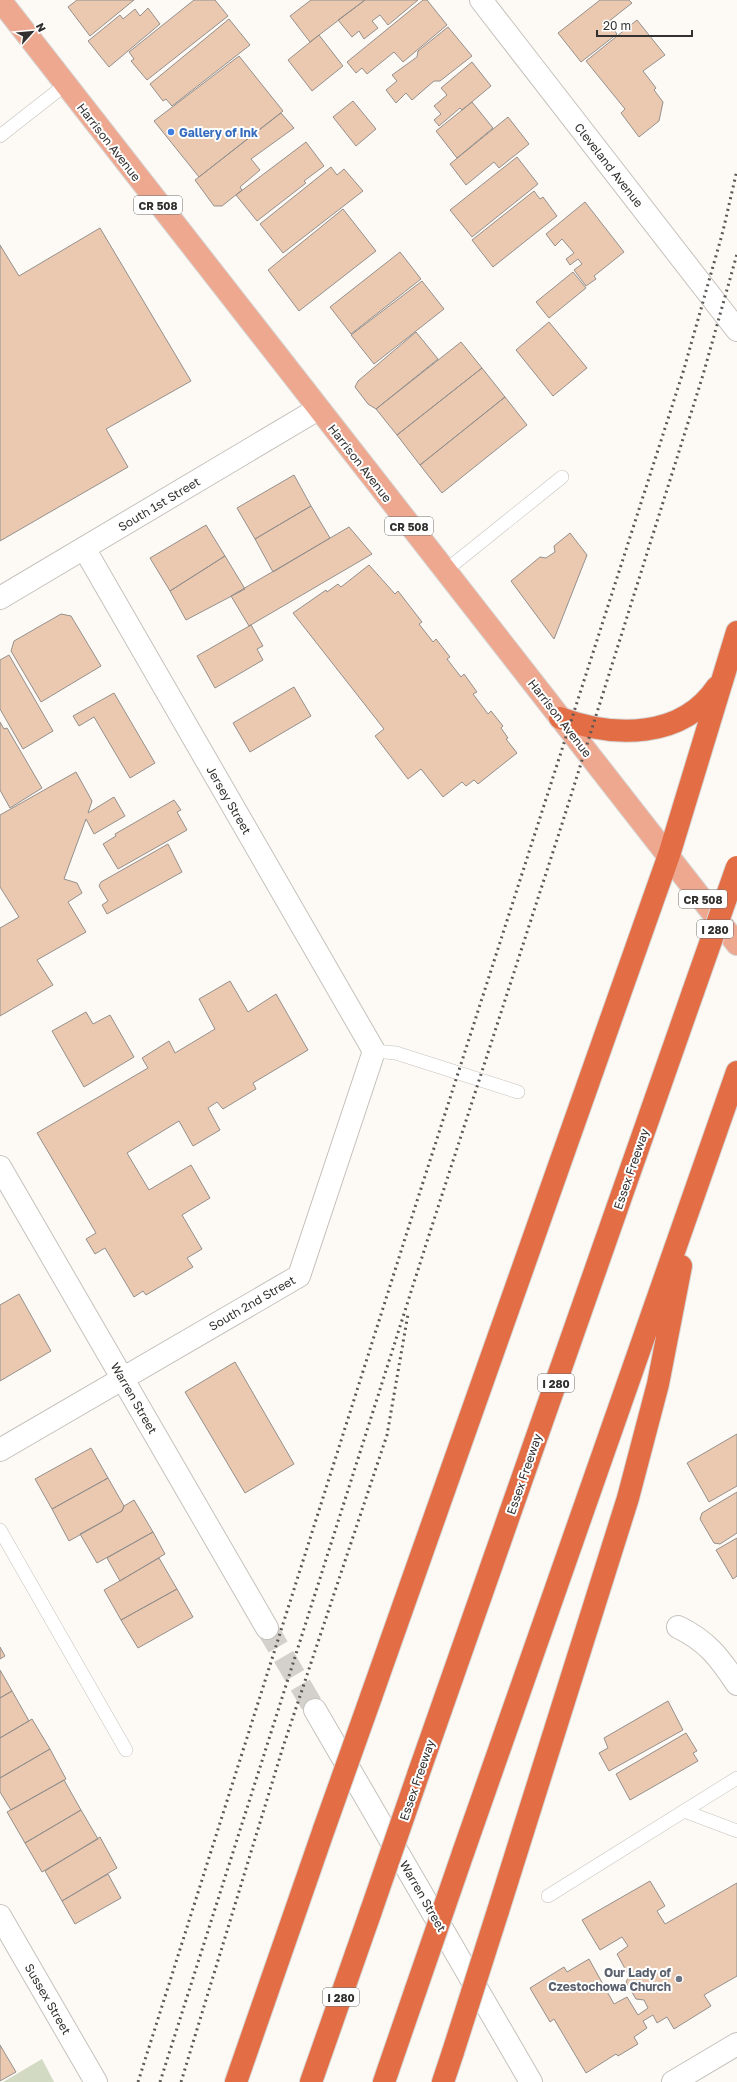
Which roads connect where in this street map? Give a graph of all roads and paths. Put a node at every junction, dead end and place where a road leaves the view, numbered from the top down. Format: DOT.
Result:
graph roads {
  1 [pos="0,0"];
  2 [pos="482,0"];
  3 [pos="65,85"];
  4 [pos="0,136"];
  5 [pos="737,330"];
  6 [pos="318,409"];
  7 [pos="562,477"];
  8 [pos="84,548"];
  9 [pos="445,571"];
  10 [pos="0,598"];
  11 [pos="737,632"];
  12 [pos="722,679"];
  13 [pos="560,718"];
  14 [pos="668,855"];
  15 [pos="737,867"];
  16 [pos="737,944"];
  17 [pos="374,1051"];
  18 [pos="737,1072"];
  19 [pos="518,1092"];
  20 [pos="0,1167"];
  21 [pos="689,1212"];
  22 [pos="122,1378"];
  23 [pos="0,1450"];
  24 [pos="0,1530"];
  25 [pos="678,1627"];
  26 [pos="267,1628"];
  27 [pos="737,1684"];
  28 [pos="315,1710"];
  29 [pos="126,1750"];
  30 [pos="737,1778"];
  31 [pos="684,1812"];
  32 [pos="737,1831"];
  33 [pos="548,1896"];
  34 [pos="0,1916"];
  35 [pos="737,2044"];
  36 [pos="96,2082"];
  37 [pos="236,2082"];
  38 [pos="311,2082"];
  39 [pos="384,2082"];
  40 [pos="443,2082"];
  41 [pos="531,2082"];
  42 [pos="673,2082"];
  1 -- 3 [label="main road, Harrison Avenue / CR 508"];
  2 -- 5 [label="street, Cleveland Avenue"];
  3 -- 4 [label="lane"];
  3 -- 6 [label="main road, Harrison Avenue / CR 508"];
  6 -- 8 [label="street, South 1st Street"];
  6 -- 9 [label="main road, Harrison Avenue / CR 508"];
  7 -- 9 [label="lane"];
  8 -- 10 [label="street, South 1st Street"];
  8 -- 17 [label="street, Jersey Street"];
  9 -- 13 [label="main road, Harrison Avenue / CR 508"];
  11 -- 12 [label="highway"];
  12 -- 13 [label="highway"];
  12 -- 14 [label="highway"];
  13 -- 14 [label="main road, Harrison Avenue / CR 508"];
  14 -- 16 [label="main road, Harrison Avenue / CR 508"];
  14 -- 37 [label="highway, bridge"];
  15 -- 38 [label="highway, Essex Freeway / I 280, bridge"];
  17 -- 19 [label="lane"];
  17 -- 22 [label="street, South 2nd Street"];
  18 -- 21 [label="highway"];
  20 -- 22 [label="street, Warren Street"];
  21 -- 39 [label="highway, bridge"];
  21 -- 40 [label="highway, bridge"];
  22 -- 23 [label="street, South 2nd Street"];
  22 -- 26 [label="street, Warren Street"];
  24 -- 29 [label="lane"];
  25 -- 27 [label="street"];
  28 -- 41 [label="street, Warren Street"];
  30 -- 31 [label="lane"];
  31 -- 32 [label="lane"];
  31 -- 33 [label="lane"];
  34 -- 36 [label="street, Sussex Street"];
  35 -- 42 [label="street"];
}
